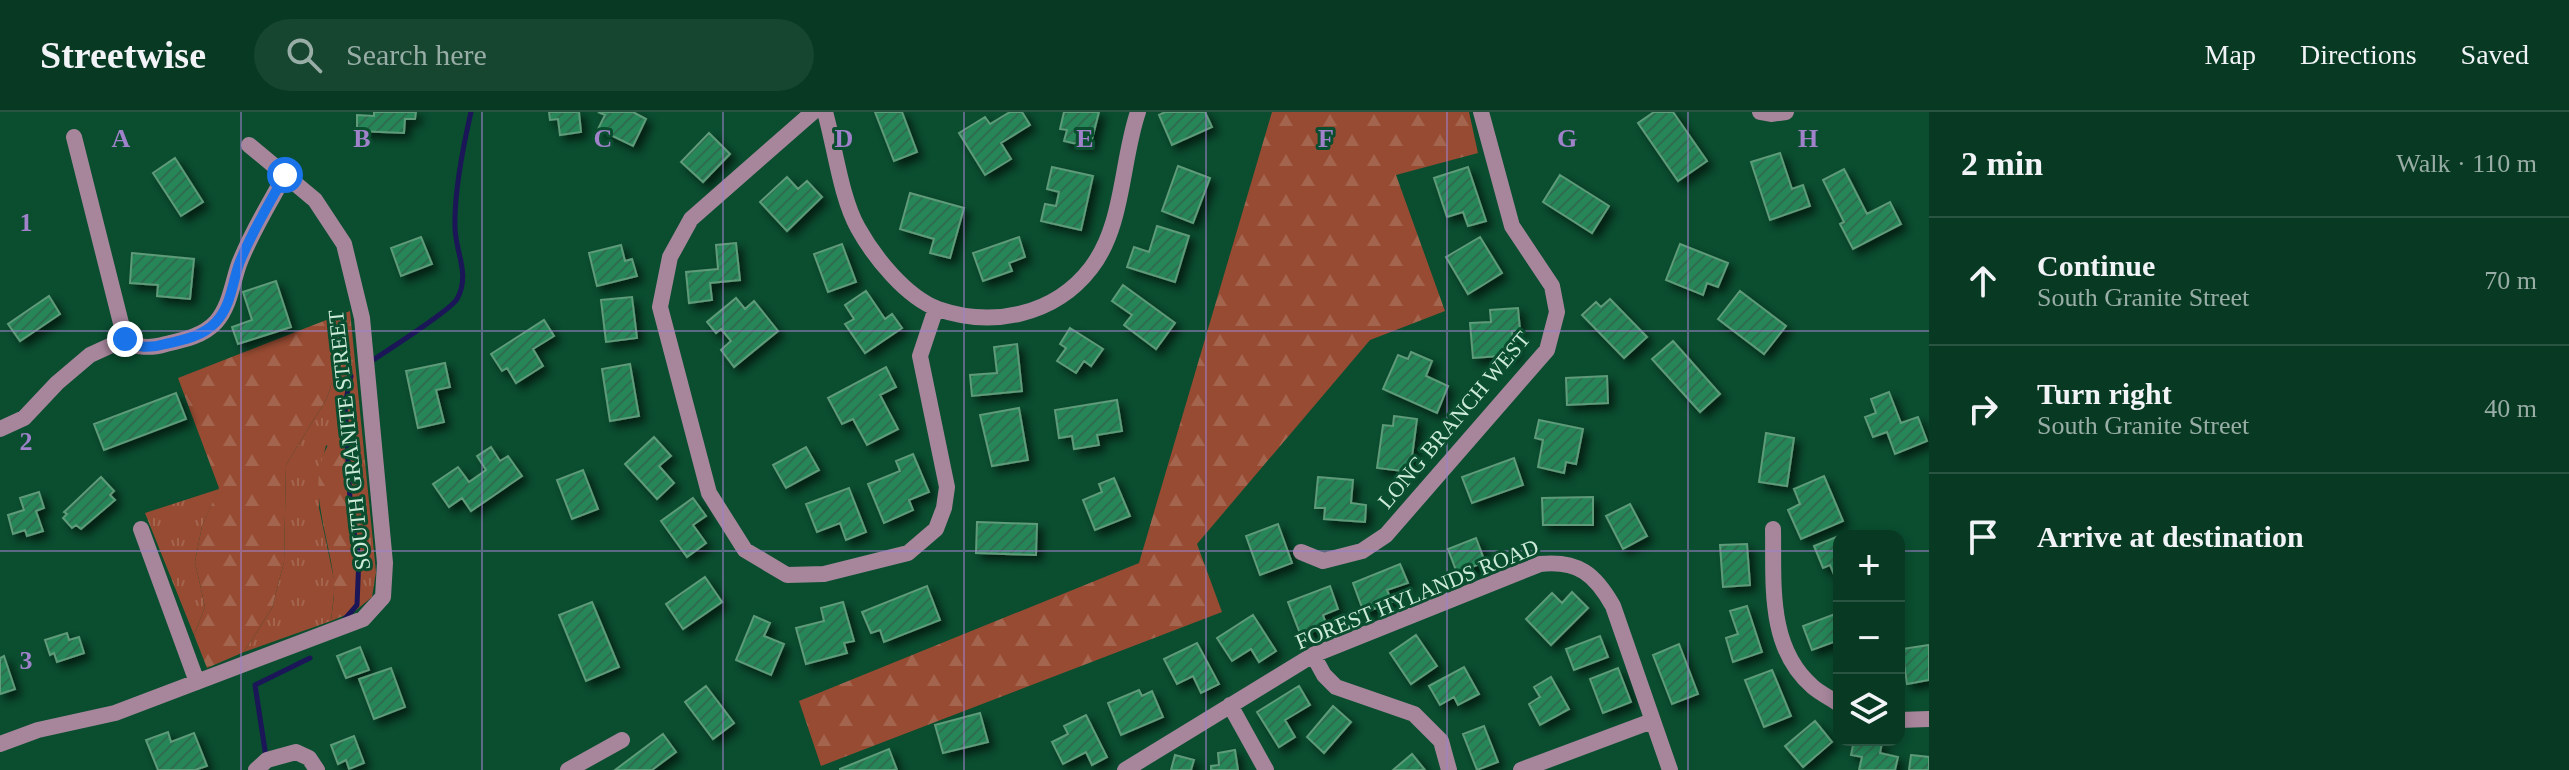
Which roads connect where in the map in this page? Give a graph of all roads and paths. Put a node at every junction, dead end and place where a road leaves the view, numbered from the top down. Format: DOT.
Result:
graph roads {
  1 [pos="813,112"];
  2 [pos="825,112"];
  3 [pos="1138,112"];
  4 [pos="1481,112"];
  5 [pos="1760,112"];
  6 [pos="1786,112"];
  7 [pos="74,137"];
  8 [pos="249,145"];
  9 [pos="285,175"];
  10 [pos="936,308"];
  11 [pos="125,339"];
  12 [pos="0,429"];
  13 [pos="141,529"];
  14 [pos="1773,529"];
  15 [pos="1301,552"];
  16 [pos="1313,655"];
  17 [pos="197,682"];
  18 [pos="1833,700"];
  19 [pos="1230,705"];
  20 [pos="1929,719"];
  21 [pos="1905,720"];
  22 [pos="1652,721"];
  23 [pos="622,740"];
  24 [pos="0,744"];
  25 [pos="266,763"];
  26 [pos="317,770"];
  27 [pos="568,770"];
  28 [pos="1125,770"];
  29 [pos="1266,770"];
  30 [pos="1449,770"];
  31 [pos="1521,770"];
  32 [pos="1670,770"];
  1 -- 10 [label="street"];
  2 -- 10 [label="street"];
  3 -- 10 [label="street"];
  4 -- 15 [label="street, LONG BRANCH WEST"];
  5 -- 6 [label="street"];
  7 -- 11 [label="street"];
  8 -- 9 [label="street, SOUTH GRANITE STREET"];
  9 -- 11 [label="street"];
  9 -- 17 [label="street, SOUTH GRANITE STREET"];
  11 -- 12 [label="street"];
  13 -- 17 [label="street"];
  14 -- 18 [label="street"];
  16 -- 19 [label="street, FOREST HYLANDS ROAD"];
  16 -- 22 [label="street, FOREST HYLANDS ROAD"];
  16 -- 30 [label="street"];
  17 -- 24 [label="street, SOUTH GRANITE STREET"];
  19 -- 28 [label="street, FOREST HYLANDS ROAD"];
  19 -- 29 [label="street"];
  20 -- 21 [label="street"];
  22 -- 31 [label="street"];
  22 -- 32 [label="street, FOREST HYLANDS ROAD"];
  23 -- 27 [label="street"];
  25 -- 26 [label="street"];
}
